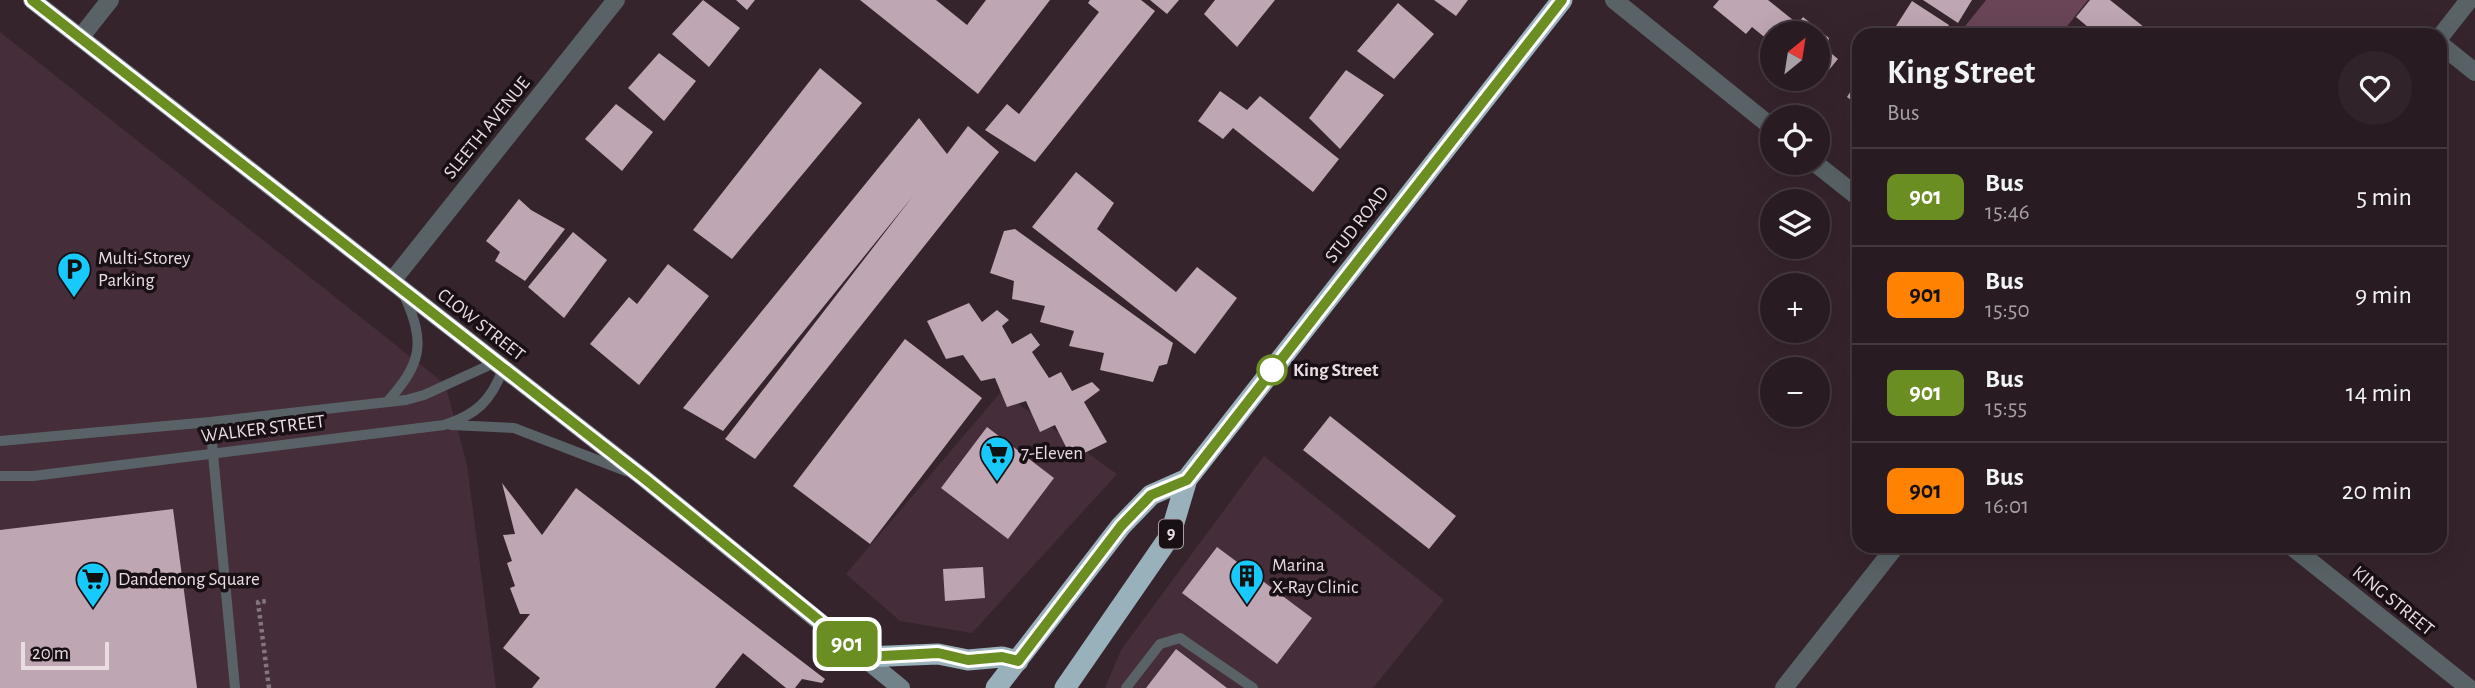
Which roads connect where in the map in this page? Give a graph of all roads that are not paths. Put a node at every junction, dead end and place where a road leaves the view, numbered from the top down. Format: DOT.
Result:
graph roads {
  1 [pos="32,0"];
  2 [pos="110,0"];
  3 [pos="616,0"];
  4 [pos="1562,0"];
  5 [pos="1614,0"];
  6 [pos="2469,0"];
  7 [pos="2447,28"];
  8 [pos="80,38"];
  9 [pos="2447,50"];
  10 [pos="2475,72"];
  11 [pos="1760,118"];
  12 [pos="1830,175"];
  13 [pos="1852,192"];
  14 [pos="397,285"];
  15 [pos="499,366"];
  16 [pos="387,402"];
  17 [pos="210,422"];
  18 [pos="444,425"];
  19 [pos="0,441"];
  20 [pos="212,452"];
  21 [pos="0,476"];
  22 [pos="645,479"];
  23 [pos="1187,480"];
  24 [pos="1890,553"];
  25 [pos="2300,553"];
  26 [pos="864,657"];
  27 [pos="1018,661"];
  28 [pos="235,688"];
  29 [pos="901,688"];
  30 [pos="996,688"];
  31 [pos="1065,688"];
  32 [pos="1126,688"];
  33 [pos="1253,688"];
  34 [pos="1784,688"];
  35 [pos="2469,688"];
  1 -- 8 [label="main road, CLOW STREET"];
  2 -- 8 [label="street"];
  3 -- 14 [label="street, SLEETH AVENUE"];
  4 -- 23 [label="highway, STUD ROAD / 9"];
  5 -- 11 [label="street"];
  6 -- 7 [label="street"];
  8 -- 14 [label="main road, CLOW STREET"];
  9 -- 10 [label="street"];
  12 -- 13 [label="street"];
  14 -- 15 [label="main road, CLOW STREET"];
  14 -- 16 [label="lane"];
  15 -- 16 [label="lane, WALKER STREET"];
  15 -- 18 [label="lane, WALKER STREET"];
  15 -- 22 [label="main road, CLOW STREET"];
  16 -- 17 [label="lane, WALKER STREET"];
  17 -- 19 [label="lane, WALKER STREET"];
  17 -- 20 [label="lane"];
  18 -- 20 [label="lane, WALKER STREET"];
  18 -- 22 [label="lane"];
  20 -- 21 [label="lane, WALKER STREET"];
  20 -- 28 [label="lane"];
  22 -- 26 [label="main road, CLOW STREET"];
  23 -- 27 [label="highway, STUD ROAD / 9"];
  23 -- 31 [label="highway, STUD ROAD / 9"];
  24 -- 34 [label="street"];
  25 -- 35 [label="street, KING STREET"];
  26 -- 27 [label="highway"];
  26 -- 29 [label="main road, CLOW STREET"];
  27 -- 30 [label="highway, STUD ROAD / 9"];
  32 -- 33 [label="lane"];
}
